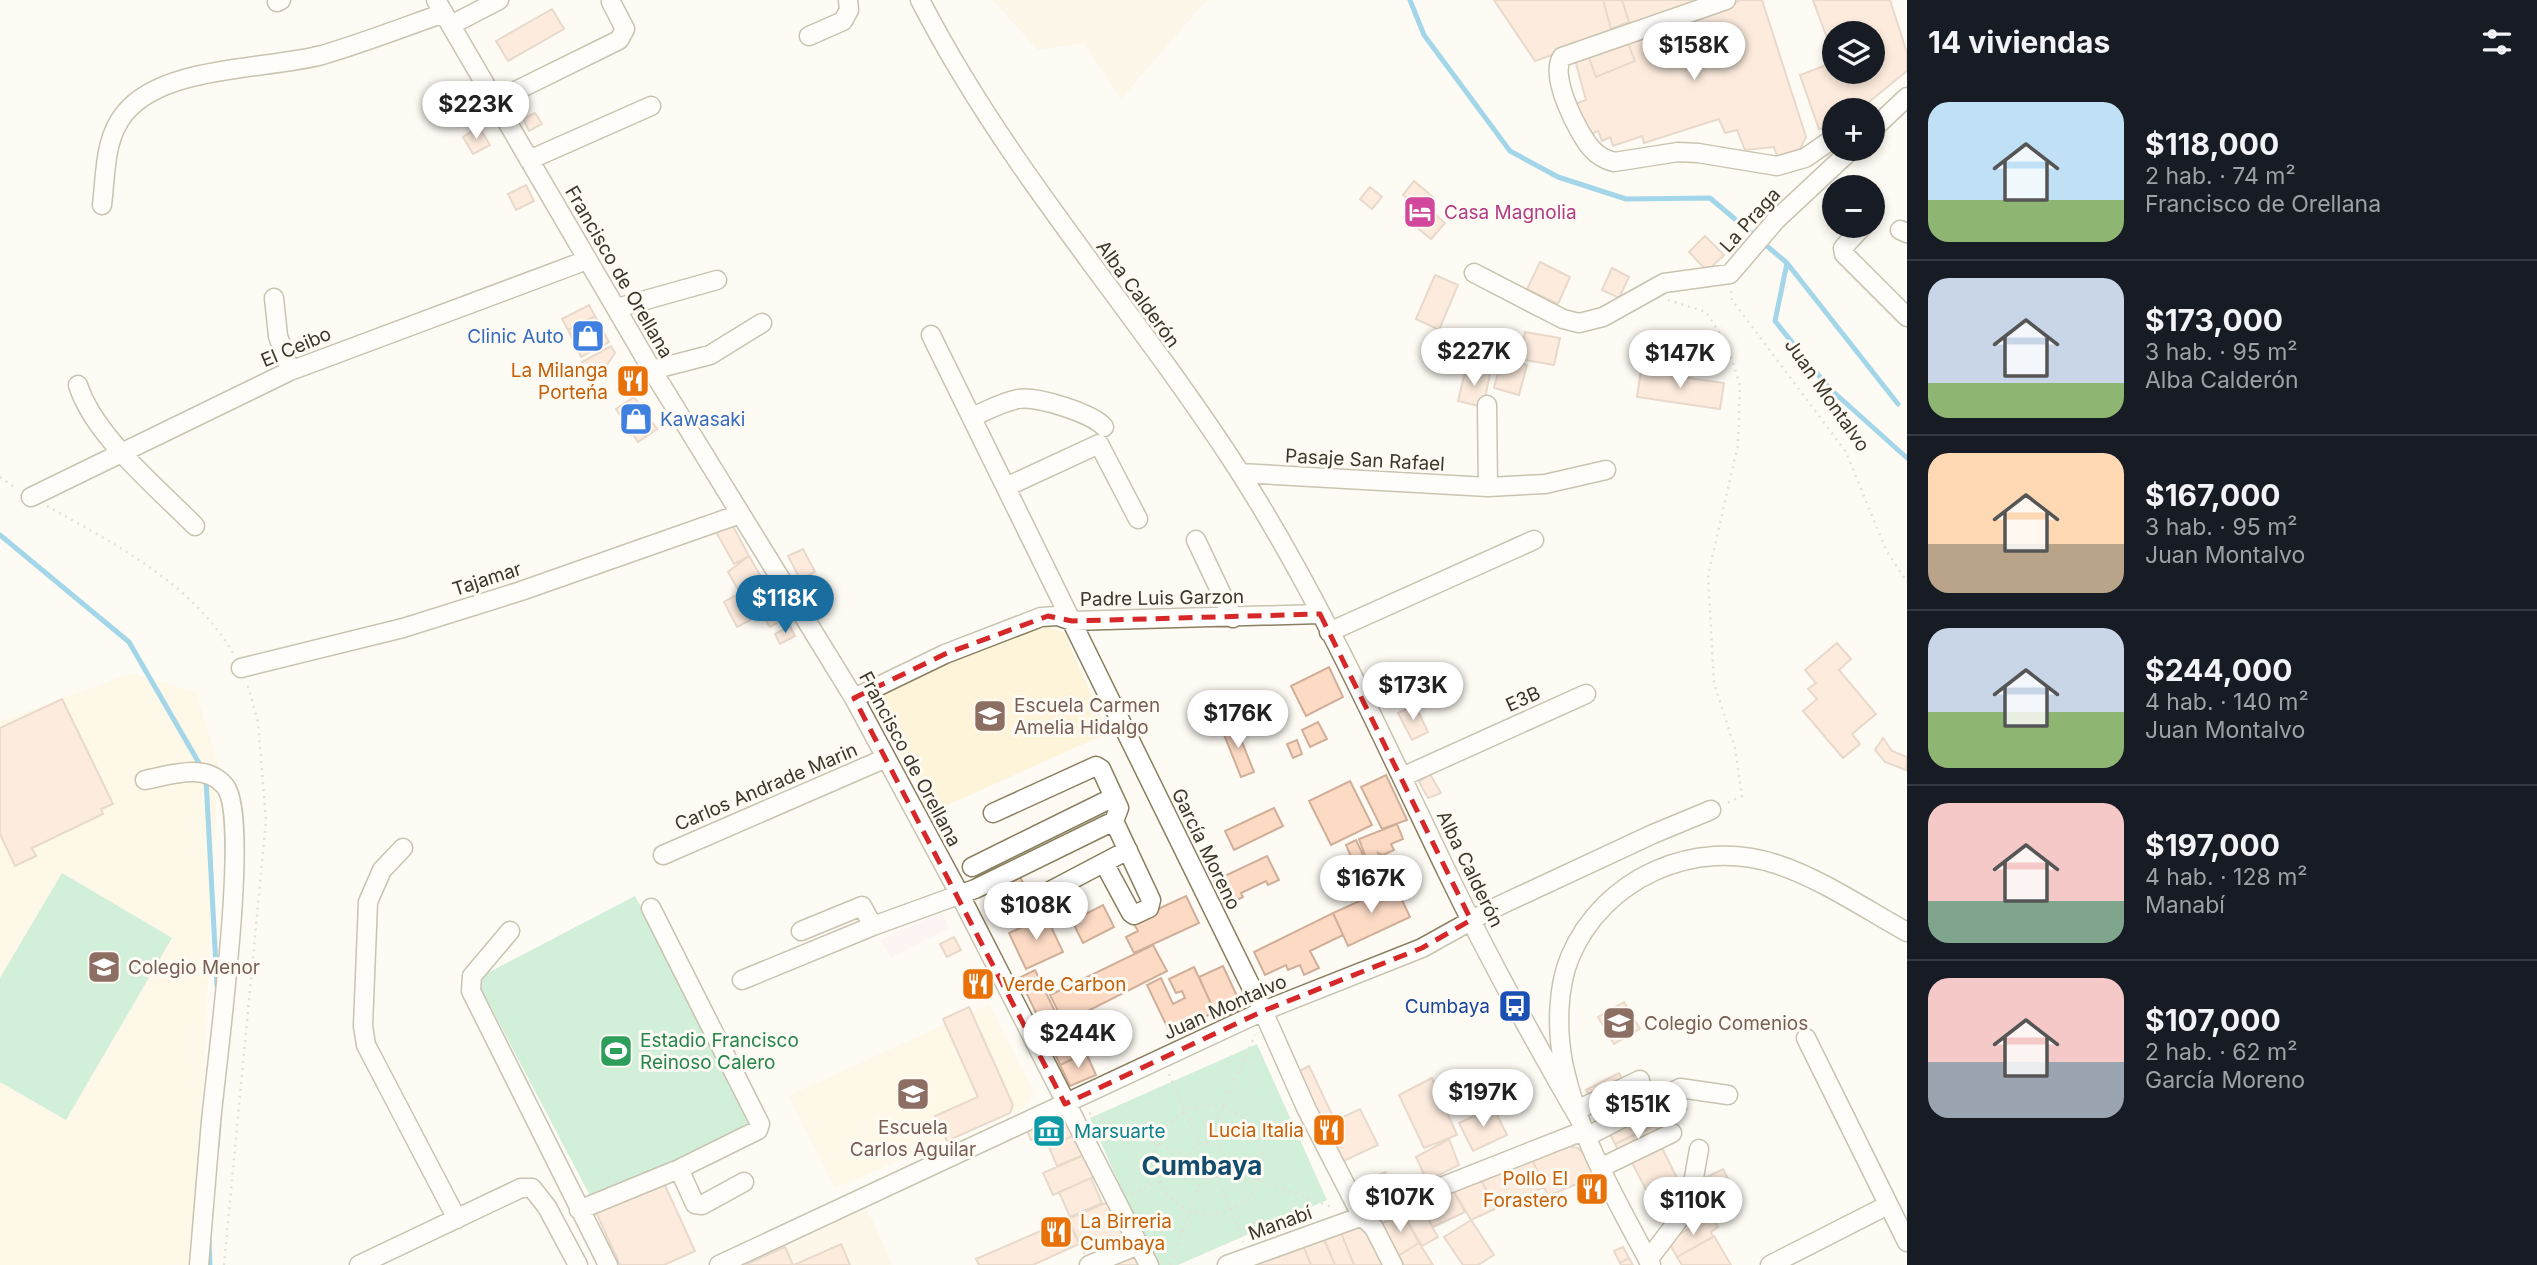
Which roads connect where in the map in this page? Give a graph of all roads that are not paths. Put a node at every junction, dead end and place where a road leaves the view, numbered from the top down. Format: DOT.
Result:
graph roads {
  1 [pos="499,0"];
  2 [pos="848,0"];
  3 [pos="920,0"];
  4 [pos="1726,0"];
  5 [pos="611,2"];
  6 [pos="444,13"];
  7 [pos="808,36"];
  8 [pos="1907,97"];
  9 [pos="495,101"];
  10 [pos="651,106"];
  11 [pos="1885,112"];
  12 [pos="1822,146"];
  13 [pos="529,160"];
  14 [pos="1839,161"];
  15 [pos="102,205"];
  16 [pos="1852,238"];
  17 [pos="587,260"];
  18 [pos="1474,273"];
  19 [pos="717,280"];
  20 [pos="274,298"];
  21 [pos="617,308"];
  22 [pos="1907,317"];
  23 [pos="762,323"];
  24 [pos="931,335"];
  25 [pos="652,370"];
  26 [pos="290,371"];
  27 [pos="78,386"];
  28 [pos="1487,405"];
  29 [pos="972,417"];
  30 [pos="1104,427"];
  31 [pos="124,453"];
  32 [pos="1606,470"];
  33 [pos="1240,473"];
  34 [pos="1006,487"];
  35 [pos="1488,487"];
  36 [pos="31,497"];
  37 [pos="740,514"];
  38 [pos="1138,519"];
  39 [pos="195,526"];
  40 [pos="1196,540"];
  41 [pos="1534,540"];
  42 [pos="1320,614"];
  43 [pos="1233,618"];
  44 [pos="1072,621"];
  45 [pos="1329,632"];
  46 [pos="241,668"];
  47 [pos="1586,694"];
  48 [pos="854,698"];
  49 [pos="886,758"];
  50 [pos="1402,777"];
  51 [pos="145,780"];
  52 [pos="1114,797"];
  53 [pos="1712,810"];
  54 [pos="993,813"];
  55 [pos="1114,821"];
  56 [pos="403,848"];
  57 [pos="1128,850"];
  58 [pos="663,855"];
  59 [pos="1104,863"];
  60 [pos="972,867"];
  61 [pos="1050,891"];
  62 [pos="960,895"];
  63 [pos="651,908"];
  64 [pos="1471,920"];
  65 [pos="873,926"];
  66 [pos="510,931"];
  67 [pos="801,931"];
  68 [pos="1907,932"];
  69 [pos="742,980"];
  70 [pos="1263,1011"];
  71 [pos="1806,1038"];
  72 [pos="1640,1080"];
  73 [pos="1728,1095"];
  74 [pos="1065,1104"];
  75 [pos="1581,1124"];
  76 [pos="1672,1133"];
  77 [pos="1699,1149"];
  78 [pos="1600,1168"];
  79 [pos="679,1169"];
  80 [pos="744,1182"];
  81 [pos="1888,1205"];
  82 [pos="579,1210"];
  83 [pos="1361,1215"];
  84 [pos="457,1219"];
  85 [pos="1904,1230"];
  86 [pos="1139,1245"];
  87 [pos="1649,1263"];
  88 [pos="199,1265"];
  89 [pos="359,1265"];
  90 [pos="578,1265"];
  91 [pos="608,1265"];
  92 [pos="719,1265"];
  93 [pos="1089,1265"];
  94 [pos="1149,1265"];
  95 [pos="1227,1265"];
  96 [pos="1393,1265"];
  97 [pos="1770,1265"];
  1 -- 6 [label="street"];
  2 -- 7 [label="street"];
  3 -- 33 [label="street, Alba Calderón"];
  4 -- 12 [label="street"];
  5 -- 9 [label="street"];
  6 -- 9 [label="street, Francisco de Orellana"];
  6 -- 15 [label="street"];
  8 -- 11 [label="street"];
  9 -- 13 [label="street, Francisco de Orellana"];
  10 -- 13 [label="street"];
  13 -- 17 [label="street, Francisco de Orellana"];
  14 -- 18 [label="street, La Praga"];
  16 -- 22 [label="street"];
  17 -- 21 [label="street, Francisco de Orellana"];
  17 -- 26 [label="street, El Ceibo"];
  19 -- 21 [label="street"];
  20 -- 26 [label="street"];
  21 -- 25 [label="street, Francisco de Orellana"];
  23 -- 25 [label="street"];
  24 -- 29 [label="street, García Moreno"];
  25 -- 37 [label="street, Francisco de Orellana"];
  26 -- 31 [label="street, El Ceibo"];
  27 -- 31 [label="street"];
  28 -- 35 [label="street"];
  29 -- 30 [label="street"];
  29 -- 34 [label="street, García Moreno"];
  31 -- 36 [label="street, El Ceibo"];
  31 -- 39 [label="street"];
  32 -- 35 [label="street, Pasaje San Rafael"];
  33 -- 35 [label="street, Pasaje San Rafael"];
  33 -- 42 [label="street, Alba Calderón"];
  34 -- 38 [label="street"];
  34 -- 44 [label="street, García Moreno"];
  37 -- 46 [label="street, Tajamar"];
  37 -- 48 [label="street, Francisco de Orellana"];
  40 -- 43 [label="street"];
  41 -- 45 [label="street"];
  42 -- 43 [label="street, Padre Luis Garzon"];
  42 -- 45 [label="street, Alba Calderón"];
  43 -- 44 [label="street, Padre Luis Garzon"];
  44 -- 48 [label="street, Padre Luis Garzon"];
  44 -- 70 [label="street, García Moreno"];
  45 -- 50 [label="street, Alba Calderón"];
  47 -- 50 [label="street, E3B"];
  48 -- 49 [label="street, Francisco de Orellana"];
  49 -- 58 [label="street, Carlos Andrade Marin"];
  49 -- 62 [label="street, Francisco de Orellana"];
  50 -- 64 [label="street, Alba Calderón"];
  51 -- 88 [label="street"];
  52 -- 54 [label="street"];
  52 -- 55 [label="street"];
  52 -- 60 [label="street"];
  53 -- 64 [label="street, Juan Montalvo"];
  55 -- 57 [label="street"];
  55 -- 62 [label="street"];
  56 -- 84 [label="street"];
  57 -- 59 [label="street"];
  57 -- 59 [label="street"];
  59 -- 61 [label="street"];
  62 -- 65 [label="street"];
  62 -- 74 [label="street, Francisco de Orellana"];
  63 -- 79 [label="street"];
  64 -- 70 [label="street, Juan Montalvo"];
  64 -- 75 [label="street, Alba Calderón"];
  65 -- 67 [label="street"];
  65 -- 69 [label="street"];
  66 -- 82 [label="street"];
  68 -- 75 [label="street"];
  70 -- 74 [label="street, Juan Montalvo"];
  70 -- 83 [label="street, García Moreno"];
  71 -- 81 [label="street"];
  72 -- 75 [label="street"];
  73 -- 75 [label="street"];
  74 -- 86 [label="street, Francisco de Orellana"];
  74 -- 92 [label="street, Juan Montalvo"];
  75 -- 78 [label="street"];
  75 -- 83 [label="street, Manabí"];
  76 -- 78 [label="street"];
  77 -- 87 [label="street"];
  78 -- 87 [label="street"];
  79 -- 80 [label="street"];
  79 -- 82 [label="street"];
  81 -- 85 [label="street"];
  81 -- 97 [label="street"];
  82 -- 91 [label="street"];
  83 -- 95 [label="street, Manabí"];
  83 -- 96 [label="street, García Moreno"];
  84 -- 89 [label="street"];
  84 -- 90 [label="street"];
  86 -- 93 [label="street"];
  86 -- 94 [label="street, Francisco de Orellana"];
}
